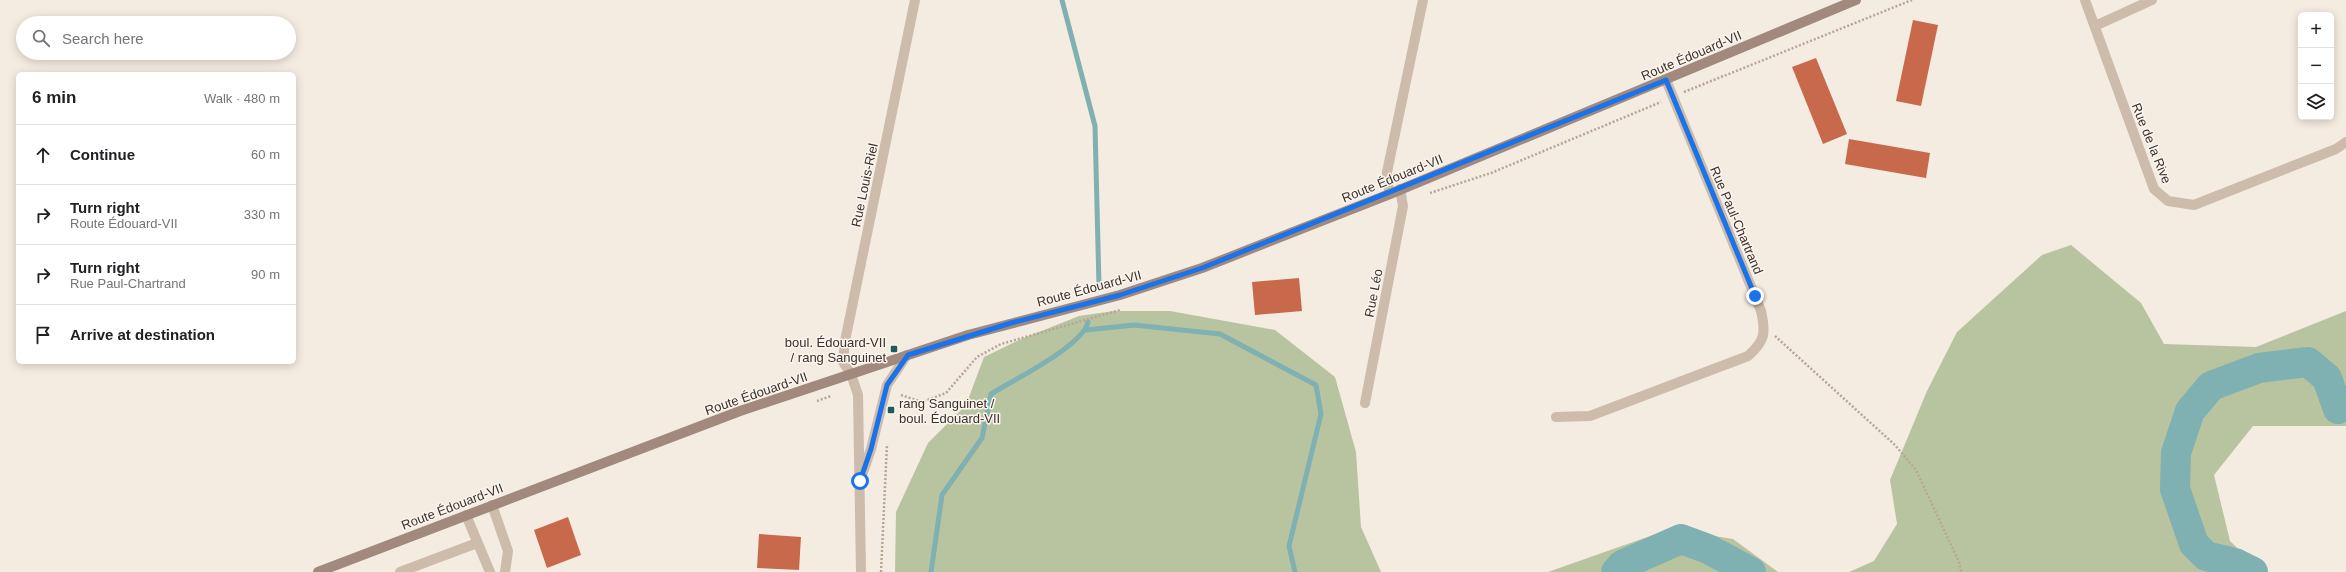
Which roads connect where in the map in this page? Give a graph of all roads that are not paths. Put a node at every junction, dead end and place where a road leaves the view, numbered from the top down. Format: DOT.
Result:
graph roads {
  1 [pos="915,0"];
  2 [pos="1423,0"];
  3 [pos="1856,0"];
  4 [pos="2085,0"];
  5 [pos="2152,0"];
  6 [pos="2095,26"];
  7 [pos="1666,80"];
  8 [pos="2346,142"];
  9 [pos="1400,189"];
  10 [pos="1390,194"];
  11 [pos="908,355"];
  12 [pos="851,374"];
  13 [pos="1365,403"];
  14 [pos="1556,417"];
  15 [pos="860,481"];
  16 [pos="492,505"];
  17 [pos="466,515"];
  18 [pos="477,542"];
  19 [pos="318,572"];
  20 [pos="400,572"];
  21 [pos="490,572"];
  22 [pos="505,572"];
  23 [pos="861,572"];
  1 -- 12 [label="street, Rue Louis-Riel"];
  2 -- 10 [label="street"];
  3 -- 7 [label="main road, Route Édouard-VII"];
  4 -- 6 [label="street, Rue de la Rive"];
  5 -- 6 [label="street"];
  6 -- 8 [label="street, Rue de la Rive"];
  7 -- 9 [label="main road, Route Édouard-VII"];
  7 -- 14 [label="street, Rue Paul-Chartrand"];
  9 -- 10 [label="main road, Route Édouard-VII"];
  9 -- 13 [label="street, Rue Léo"];
  10 -- 11 [label="main road, Route Édouard-VII"];
  11 -- 12 [label="main road, Route Édouard-VII"];
  11 -- 15 [label="street"];
  12 -- 15 [label="street, Rue Louis-Riel"];
  12 -- 16 [label="main road, Route Édouard-VII"];
  15 -- 23 [label="street, Rue Louis-Riel"];
  16 -- 17 [label="main road, Route Édouard-VII"];
  16 -- 22 [label="street"];
  17 -- 18 [label="street"];
  17 -- 19 [label="main road, Route Édouard-VII"];
  18 -- 20 [label="street"];
  18 -- 21 [label="street"];
}
